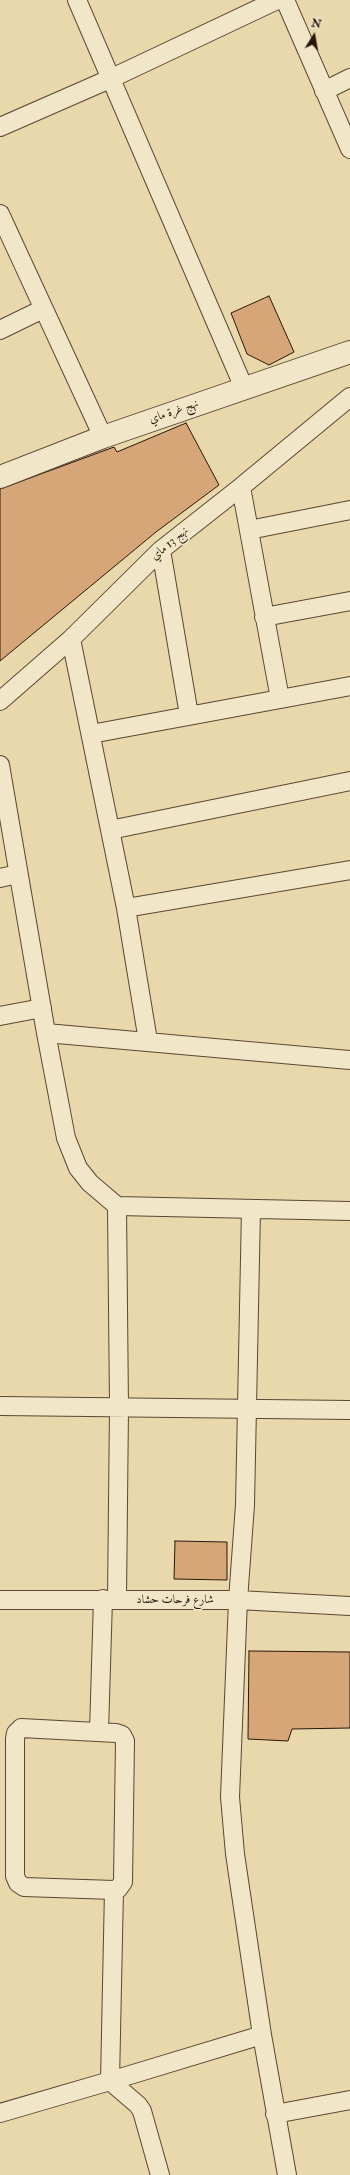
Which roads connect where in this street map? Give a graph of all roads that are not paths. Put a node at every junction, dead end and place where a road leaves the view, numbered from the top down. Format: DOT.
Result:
graph roads {
  1 [pos="77,0"];
  2 [pos="277,0"];
  3 [pos="286,0"];
  4 [pos="112,78"];
  5 [pos="350,78"];
  6 [pos="324,91"];
  7 [pos="0,127"];
  8 [pos="350,149"];
  9 [pos="0,214"];
  10 [pos="43,310"];
  11 [pos="0,330"];
  12 [pos="350,352"];
  13 [pos="244,388"];
  14 [pos="350,397"];
  15 [pos="103,437"];
  16 [pos="0,477"];
  17 [pos="241,488"];
  18 [pos="350,510"];
  19 [pos="249,530"];
  20 [pos="161,550"];
  21 [pos="350,601"];
  22 [pos="264,617"];
  23 [pos="71,639"];
  24 [pos="350,686"];
  25 [pos="280,698"];
  26 [pos="0,701"];
  27 [pos="189,715"];
  28 [pos="91,734"];
  29 [pos="0,765"];
  30 [pos="350,781"];
  31 [pos="110,830"];
  32 [pos="350,870"];
  33 [pos="18,874"];
  34 [pos="0,878"];
  35 [pos="126,908"];
  36 [pos="42,1008"];
  37 [pos="0,1016"];
  38 [pos="46,1033"];
  39 [pos="148,1040"];
  40 [pos="350,1060"];
  41 [pos="117,1206"];
  42 [pos="251,1209"];
  43 [pos="350,1211"];
  44 [pos="0,1406"];
  45 [pos="119,1408"];
  46 [pos="248,1409"];
  47 [pos="350,1410"];
  48 [pos="110,1599"];
  49 [pos="0,1600"];
  50 [pos="238,1600"];
  51 [pos="350,1606"];
  52 [pos="99,1732"];
  53 [pos="114,1890"];
  54 [pos="262,2035"];
  55 [pos="110,2081"];
  56 [pos="350,2100"];
  57 [pos="0,2113"];
  58 [pos="275,2114"];
  59 [pos="160,2175"];
  60 [pos="287,2175"];
  1 -- 4 [label="street"];
  2 -- 4 [label="street"];
  3 -- 6 [label="street"];
  4 -- 7 [label="street"];
  4 -- 13 [label="street"];
  5 -- 6 [label="street"];
  6 -- 8 [label="street"];
  9 -- 10 [label="street"];
  10 -- 11 [label="street"];
  10 -- 15 [label="street"];
  12 -- 13 [label="street, نهج غرة ماي"];
  13 -- 15 [label="street, نهج غرة ماي"];
  14 -- 17 [label="street, نهج 13 ماي"];
  15 -- 16 [label="street, نهج غرة ماي"];
  17 -- 19 [label="street"];
  17 -- 20 [label="street, نهج 13 ماي"];
  18 -- 19 [label="street"];
  19 -- 22 [label="street"];
  20 -- 23 [label="street, نهج 13 ماي"];
  20 -- 27 [label="street"];
  21 -- 22 [label="street"];
  22 -- 25 [label="street"];
  23 -- 26 [label="street, نهج 13 ماي"];
  23 -- 28 [label="street"];
  24 -- 25 [label="street"];
  25 -- 27 [label="street"];
  27 -- 28 [label="street"];
  28 -- 31 [label="street"];
  29 -- 33 [label="street"];
  30 -- 31 [label="street"];
  31 -- 35 [label="street"];
  32 -- 35 [label="street"];
  33 -- 34 [label="street"];
  33 -- 36 [label="street"];
  35 -- 39 [label="street"];
  36 -- 37 [label="street"];
  36 -- 38 [label="street"];
  38 -- 39 [label="street"];
  38 -- 41 [label="street"];
  39 -- 40 [label="street"];
  41 -- 42 [label="street"];
  41 -- 45 [label="street"];
  42 -- 43 [label="street"];
  42 -- 46 [label="street"];
  44 -- 45 [label="street"];
  45 -- 46 [label="street"];
  45 -- 48 [label="street"];
  46 -- 47 [label="street"];
  46 -- 50 [label="street"];
  48 -- 49 [label="street, شارع فرحات حشاد"];
  48 -- 50 [label="street, شارع فرحات حشاد"];
  48 -- 52 [label="street"];
  50 -- 51 [label="street, شارع فرحات حشاد"];
  50 -- 54 [label="street"];
  52 -- 53 [label="street"];
  52 -- 53 [label="street"];
  53 -- 55 [label="street"];
  54 -- 55 [label="street"];
  54 -- 58 [label="street"];
  55 -- 57 [label="street"];
  55 -- 59 [label="street"];
  56 -- 58 [label="street"];
  58 -- 60 [label="street"];
}
